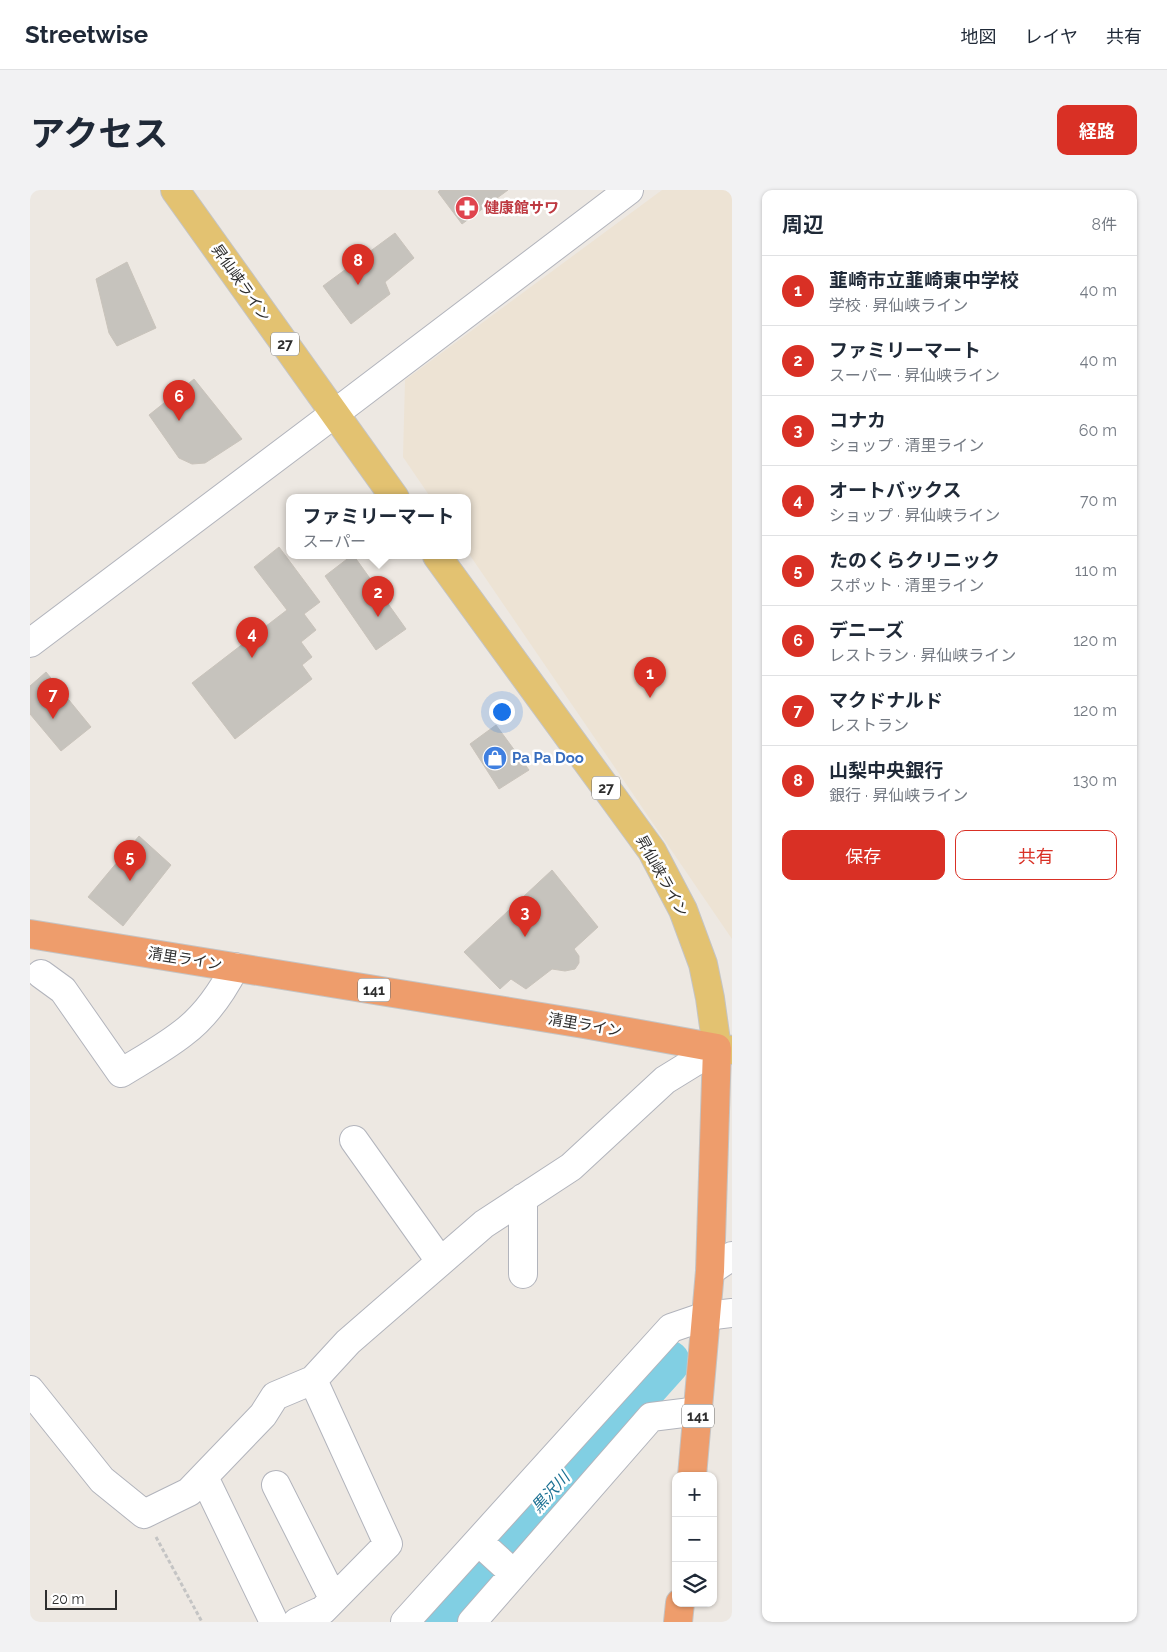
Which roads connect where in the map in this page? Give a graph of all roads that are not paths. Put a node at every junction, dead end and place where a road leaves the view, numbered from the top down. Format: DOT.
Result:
graph roads {
  1 [pos="175,190"];
  2 [pos="628,190"];
  3 [pos="334,414"];
  4 [pos="393,494"];
  5 [pos="439,559"];
  6 [pos="30,643"];
  7 [pos="42,936"];
  8 [pos="235,967"];
  9 [pos="35,981"];
  10 [pos="724,1049"];
  11 [pos="354,1140"];
  12 [pos="524,1198"];
  13 [pos="732,1256"];
  14 [pos="440,1261"];
  15 [pos="710,1271"];
  16 [pos="523,1274"];
  17 [pos="719,1314"];
  18 [pos="313,1380"];
  19 [pos="30,1390"];
  20 [pos="699,1411"];
  21 [pos="692,1472"];
  22 [pos="204,1477"];
  23 [pos="276,1485"];
  24 [pos="497,1558"];
  25 [pos="333,1598"];
  26 [pos="680,1607"];
  27 [pos="274,1622"];
  28 [pos="297,1622"];
  29 [pos="405,1622"];
  30 [pos="472,1622"];
  31 [pos="678,1622"];
  1 -- 3 [label="main road, 昇仙峡ライン / 27"];
  2 -- 3 [label="street"];
  3 -- 4 [label="main road, 昇仙峡ライン / 27"];
  3 -- 6 [label="street"];
  5 -- 10 [label="main road, 昇仙峡ライン / 27"];
  7 -- 8 [label="highway, 清里ライン / 141"];
  7 -- 9 [label="street"];
  8 -- 9 [label="street"];
  8 -- 10 [label="highway, 清里ライン / 141"];
  10 -- 12 [label="street"];
  10 -- 15 [label="highway, 141"];
  11 -- 14 [label="street"];
  12 -- 14 [label="street"];
  12 -- 16 [label="street"];
  13 -- 15 [label="street"];
  14 -- 18 [label="street"];
  15 -- 17 [label="highway, 141"];
  17 -- 20 [label="highway, 141"];
  17 -- 24 [label="street"];
  18 -- 22 [label="street"];
  18 -- 25 [label="street"];
  19 -- 22 [label="street"];
  20 -- 21 [label="highway, 141"];
  20 -- 24 [label="street"];
  22 -- 27 [label="street"];
  23 -- 25 [label="street"];
  24 -- 29 [label="street"];
  24 -- 30 [label="street"];
  25 -- 28 [label="street"];
  26 -- 31 [label="highway"];
}
